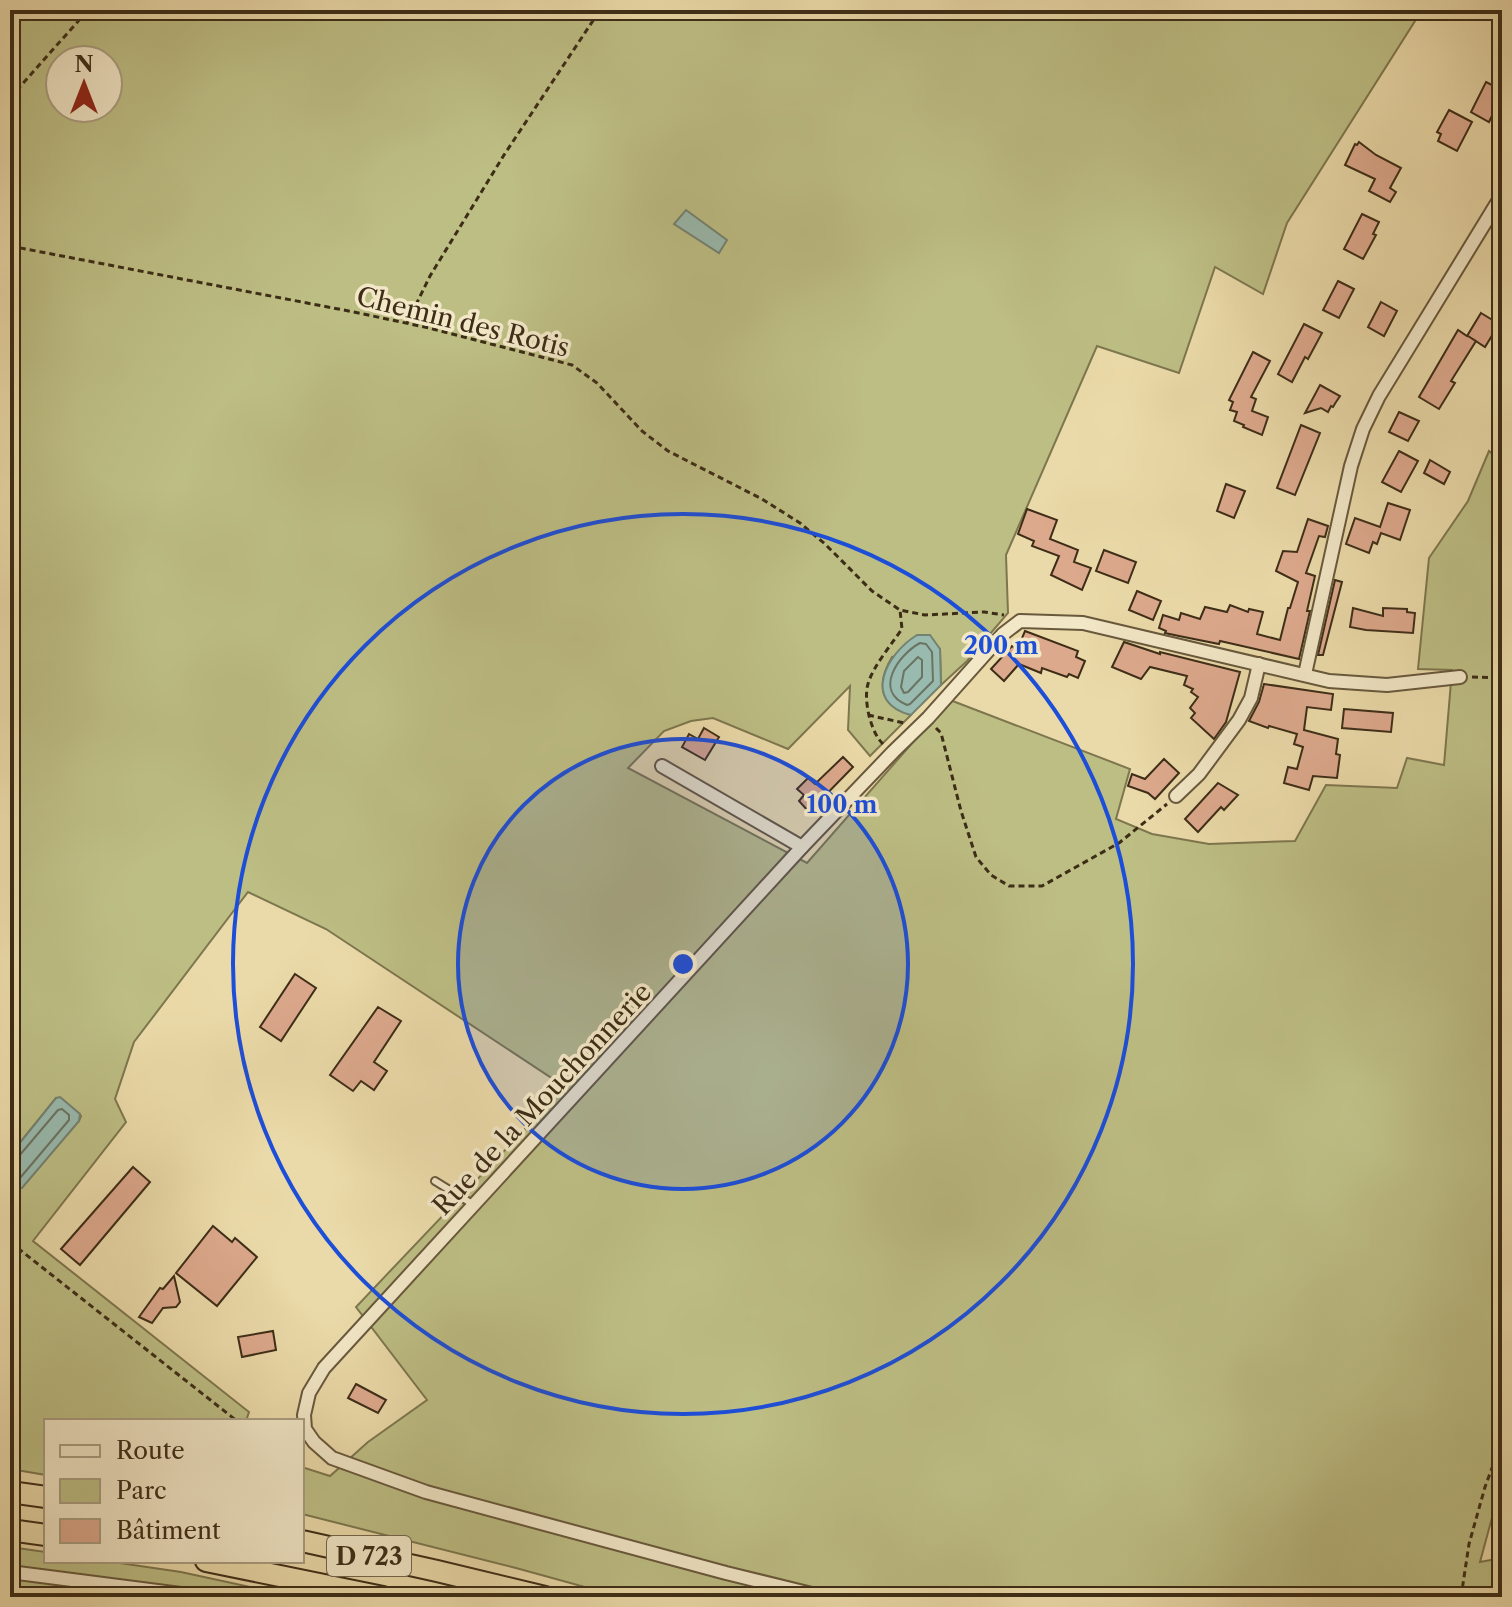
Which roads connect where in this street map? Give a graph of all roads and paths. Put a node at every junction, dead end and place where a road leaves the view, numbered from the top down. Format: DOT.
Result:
graph roads {
  1 [pos="88,10"];
  2 [pos="600,10"];
  3 [pos="10,98"];
  4 [pos="1502,195"];
  5 [pos="10,246"];
  6 [pos="407,324"];
  7 [pos="900,610"];
  8 [pos="1020,621"];
  9 [pos="1259,664"];
  10 [pos="1305,674"];
  11 [pos="1460,677"];
  12 [pos="1502,678"];
  13 [pos="868,715"];
  14 [pos="924,722"];
  15 [pos="893,752"];
  16 [pos="662,766"];
  17 [pos="1176,796"];
  18 [pos="802,847"];
  19 [pos="435,1181"];
  20 [pos="474,1205"];
  21 [pos="10,1242"];
  22 [pos="234,1419"];
  23 [pos="304,1419"];
  24 [pos="304,1431"];
  25 [pos="1502,1441"];
  26 [pos="10,1492"];
  27 [pos="44,1497"];
  28 [pos="10,1530"];
  29 [pos="44,1535"];
  30 [pos="304,1541"];
  31 [pos="216,1563"];
  32 [pos="10,1572"];
  33 [pos="1502,1592"];
  34 [pos="204,1597"];
  35 [pos="383,1597"];
  36 [pos="545,1597"];
  37 [pos="824,1597"];
  38 [pos="1461,1597"];
  39 [pos="1480,1597"];
  1 -- 3 [label="path"];
  2 -- 6 [label="path"];
  4 -- 10 [label="street"];
  5 -- 6 [label="path, Chemin des Rotis"];
  6 -- 7 [label="path, Chemin des Rotis"];
  7 -- 8 [label="path, Chemin des Rotis"];
  7 -- 13 [label="path"];
  8 -- 9 [label="street"];
  8 -- 14 [label="street, Rue de la Mouchonnerie"];
  9 -- 10 [label="street"];
  9 -- 17 [label="street"];
  10 -- 11 [label="street"];
  11 -- 12 [label="path"];
  13 -- 14 [label="path"];
  13 -- 15 [label="path"];
  14 -- 15 [label="street, Rue de la Mouchonnerie"];
  14 -- 17 [label="path"];
  15 -- 18 [label="street, Rue de la Mouchonnerie"];
  16 -- 18 [label="street"];
  18 -- 20 [label="street, Rue de la Mouchonnerie"];
  19 -- 20 [label="lane"];
  20 -- 23 [label="street, Rue de la Mouchonnerie"];
  21 -- 22 [label="path"];
  24 -- 37 [label="street, Rue de la Mouchonnerie"];
  25 -- 38 [label="path"];
  26 -- 27 [label="highway"];
  28 -- 29 [label="highway"];
  30 -- 36 [label="highway, D 723"];
  31 -- 35 [label="highway, D 723"];
  32 -- 34 [label="street"];
  33 -- 39 [label="street"];
}
